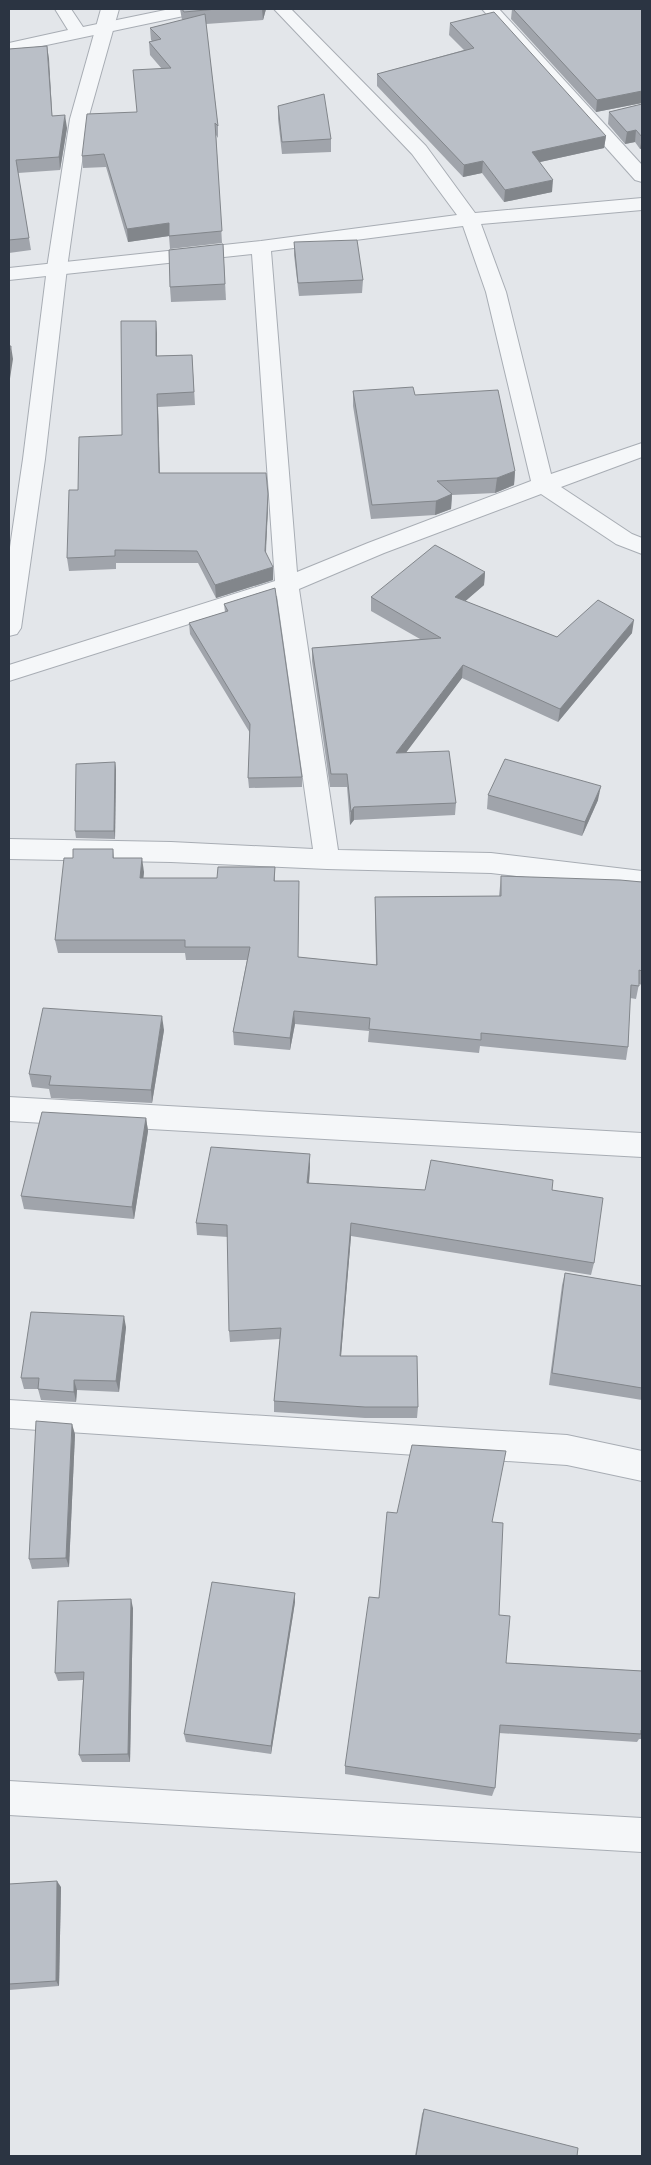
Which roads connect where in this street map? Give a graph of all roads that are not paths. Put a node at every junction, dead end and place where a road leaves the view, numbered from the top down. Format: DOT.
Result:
graph roads {
  1 [pos="64,9"];
  2 [pos="193,9"];
  3 [pos="282,9"];
  4 [pos="490,9"];
  5 [pos="108,18"];
  6 [pos="78,33"];
  7 [pos="9,48"];
  8 [pos="642,176"];
  9 [pos="642,204"];
  10 [pos="470,219"];
  11 [pos="261,247"];
  12 [pos="57,268"];
  13 [pos="9,274"];
  14 [pos="642,450"];
  15 [pos="543,485"];
  16 [pos="642,548"];
  17 [pos="287,585"];
  18 [pos="9,628"];
  19 [pos="9,673"];
  20 [pos="9,849"];
  21 [pos="327,859"];
  22 [pos="642,882"];
  23 [pos="9,1109"];
  24 [pos="642,1145"];
  25 [pos="9,1414"];
  26 [pos="642,1466"];
  27 [pos="9,1798"];
  28 [pos="642,1834"];
  1 -- 6 [label="street"];
  2 -- 5 [label="street"];
  3 -- 10 [label="street"];
  4 -- 8 [label="street"];
  5 -- 6 [label="street"];
  5 -- 12 [label="street"];
  6 -- 7 [label="street"];
  9 -- 10 [label="street"];
  10 -- 11 [label="street"];
  10 -- 15 [label="street"];
  11 -- 12 [label="street"];
  11 -- 17 [label="street"];
  12 -- 13 [label="street"];
  12 -- 18 [label="street"];
  14 -- 15 [label="street"];
  15 -- 16 [label="street"];
  15 -- 17 [label="street"];
  17 -- 19 [label="street"];
  17 -- 21 [label="street"];
  20 -- 21 [label="street"];
  21 -- 22 [label="street"];
  23 -- 24 [label="street"];
  25 -- 26 [label="street"];
  27 -- 28 [label="street"];
}
